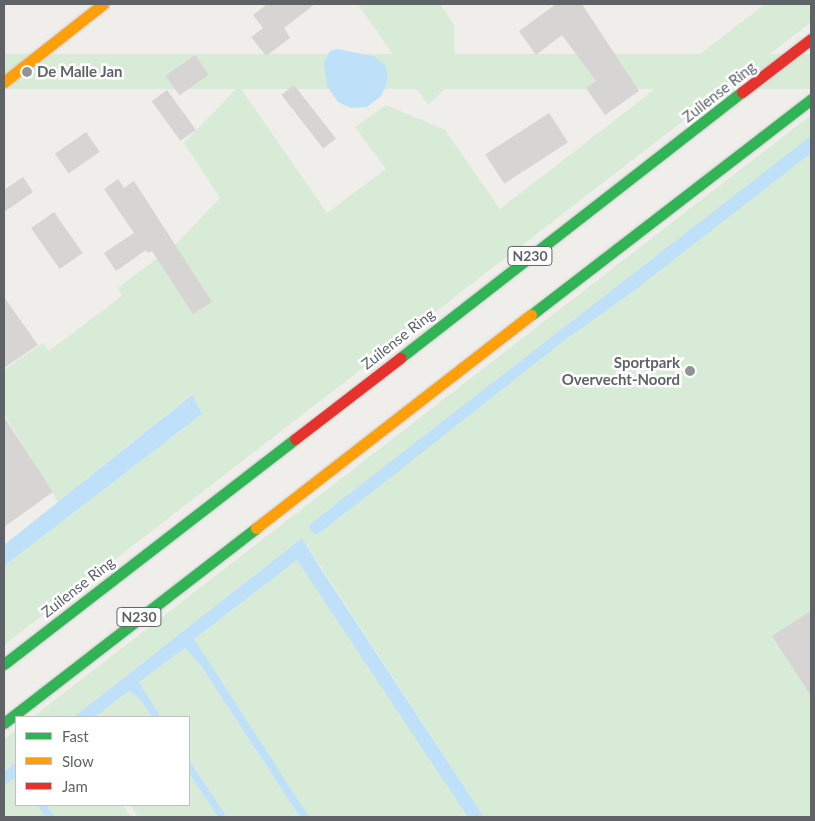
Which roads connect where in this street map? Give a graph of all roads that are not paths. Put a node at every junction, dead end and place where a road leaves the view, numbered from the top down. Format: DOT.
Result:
graph roads {
  1 [pos="103,4"];
  2 [pos="811,39"];
  3 [pos="4,82"];
  4 [pos="811,99"];
  5 [pos="4,664"];
  6 [pos="4,723"];
  1 -- 3 [label="main road"];
  2 -- 5 [label="main road, Zuilense Ring / N230"];
  4 -- 6 [label="main road, N230"];
}
